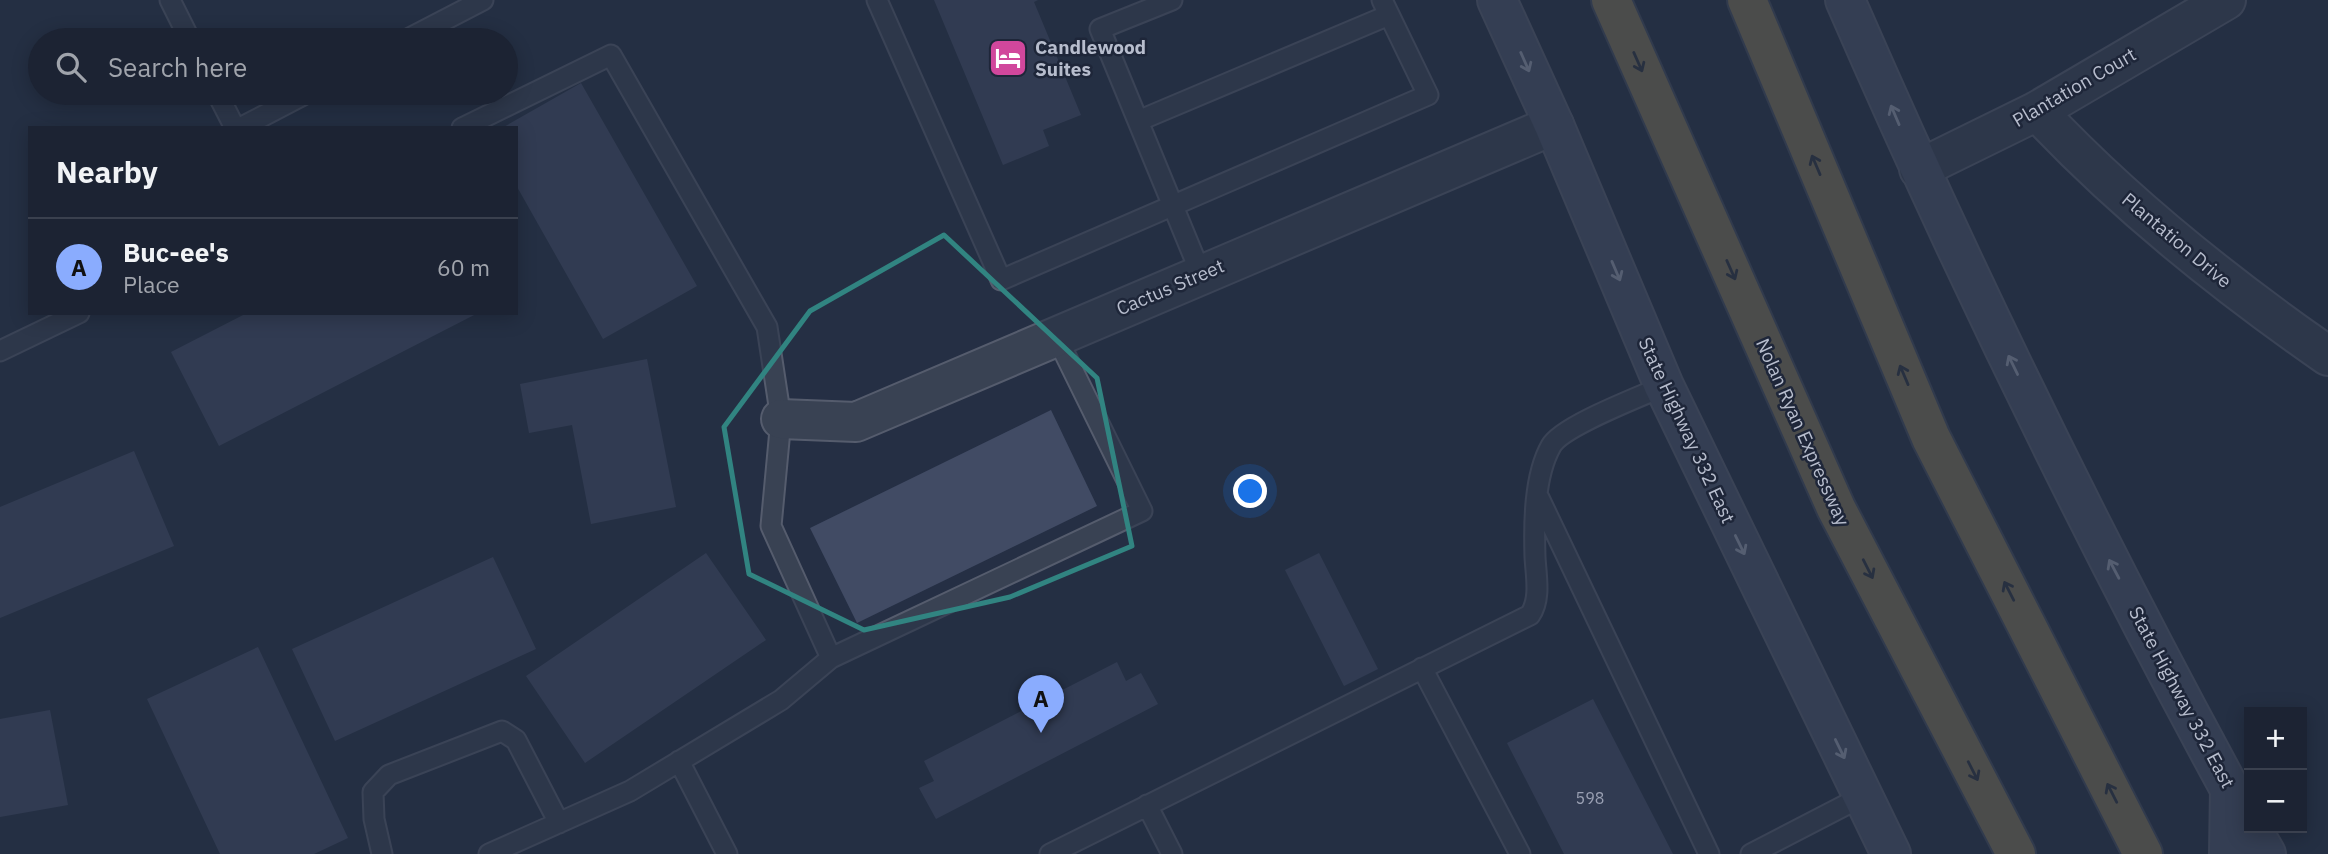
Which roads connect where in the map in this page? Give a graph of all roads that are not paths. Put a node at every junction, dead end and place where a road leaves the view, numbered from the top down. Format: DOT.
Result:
graph roads {
  1 [pos="170,0"];
  2 [pos="483,0"];
  3 [pos="877,0"];
  4 [pos="1172,0"];
  5 [pos="1497,0"];
  6 [pos="1611,0"];
  7 [pos="1747,0"];
  8 [pos="1845,0"];
  9 [pos="2227,0"];
  10 [pos="1385,8"];
  11 [pos="184,28"];
  12 [pos="429,28"];
  13 [pos="518,101"];
  14 [pos="224,105"];
  15 [pos="283,105"];
  16 [pos="509,105"];
  17 [pos="2037,111"];
  18 [pos="1138,121"];
  19 [pos="1554,125"];
  20 [pos="237,126"];
  21 [pos="242,126"];
  22 [pos="466,126"];
  23 [pos="1919,169"];
  24 [pos="1172,205"];
  25 [pos="1201,274"];
  26 [pos="75,315"];
  27 [pos="1056,336"];
  28 [pos="0,351"];
  29 [pos="2328,356"];
  30 [pos="1664,386"];
  31 [pos="781,419"];
  32 [pos="1536,492"];
  33 [pos="831,658"];
  34 [pos="1422,668"];
  35 [pos="679,761"];
  36 [pos="2230,789"];
  37 [pos="1863,796"];
  38 [pos="1147,805"];
  39 [pos="2244,815"];
  40 [pos="559,823"];
  41 [pos="2254,833"];
  42 [pos="1063,851"];
  43 [pos="382,854"];
  44 [pos="489,854"];
  45 [pos="727,854"];
  46 [pos="1172,854"];
  47 [pos="1520,854"];
  48 [pos="1709,854"];
  49 [pos="1751,854"];
  50 [pos="1891,854"];
  51 [pos="2016,854"];
  52 [pos="2143,854"];
  53 [pos="2229,854"];
  54 [pos="2266,854"];
  1 -- 11 [label="lane"];
  2 -- 12 [label="lane"];
  3 -- 24 [label="lane"];
  4 -- 18 [label="lane"];
  5 -- 19 [label="main road, State Highway 332 East, one-way"];
  6 -- 51 [label="highway, Nolan Ryan Expressway, one-way"];
  52 -- 7 [label="highway, one-way"];
  23 -- 8 [label="main road, State Highway 332 East, one-way"];
  9 -- 17 [label="street, Plantation Court"];
  10 -- 18 [label="lane"];
  10 -- 24 [label="lane"];
  13 -- 31 [label="lane"];
  14 -- 20 [label="lane"];
  15 -- 21 [label="lane"];
  16 -- 22 [label="lane"];
  17 -- 23 [label="street, Plantation Court"];
  17 -- 29 [label="street, Plantation Drive"];
  18 -- 24 [label="lane"];
  19 -- 25 [label="street, Cactus Street"];
  19 -- 30 [label="main road, State Highway 332 East, one-way"];
  36 -- 23 [label="main road, State Highway 332 East, one-way"];
  24 -- 25 [label="lane"];
  25 -- 27 [label="street, Cactus Street"];
  26 -- 28 [label="lane"];
  27 -- 31 [label="street, Cactus Street"];
  27 -- 33 [label="lane"];
  30 -- 32 [label="lane"];
  30 -- 37 [label="main road, State Highway 332 East, one-way"];
  31 -- 33 [label="lane"];
  32 -- 34 [label="lane"];
  32 -- 48 [label="lane"];
  33 -- 35 [label="lane"];
  34 -- 38 [label="lane"];
  34 -- 47 [label="lane"];
  35 -- 40 [label="lane"];
  35 -- 45 [label="lane"];
  36 -- 39 [label="main road, State Highway 332 East"];
  36 -- 53 [label="main road"];
  37 -- 49 [label="lane"];
  37 -- 50 [label="main road, State Highway 332 East"];
  38 -- 42 [label="lane"];
  38 -- 46 [label="lane"];
  40 -- 43 [label="lane"];
  40 -- 44 [label="lane"];
  41 -- 54 [label="main road, State Highway 332 East"];
}
